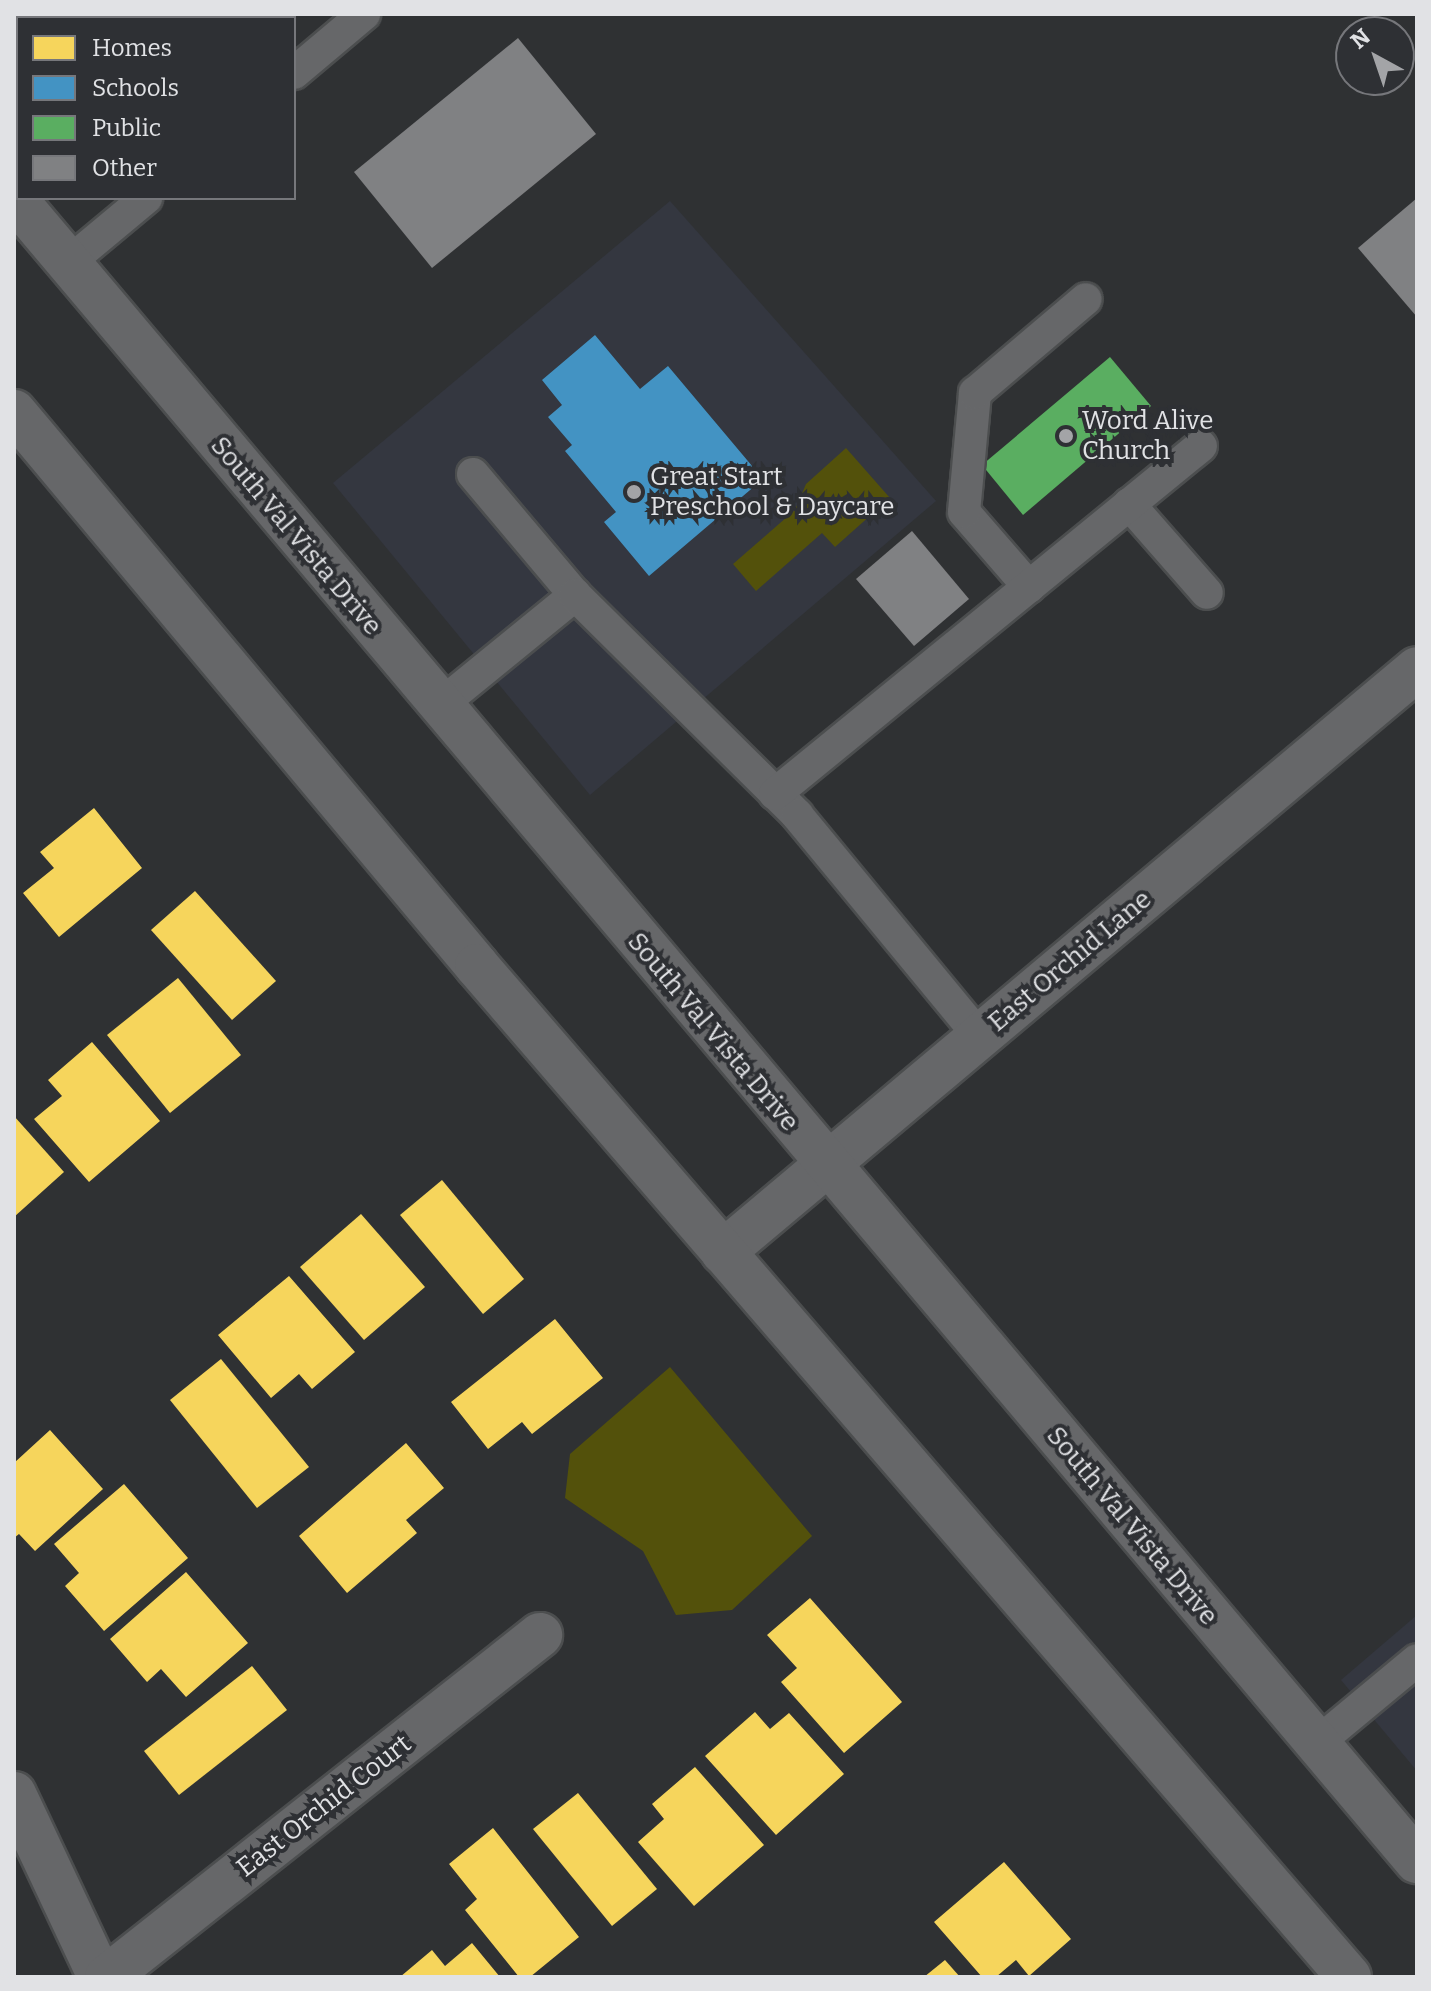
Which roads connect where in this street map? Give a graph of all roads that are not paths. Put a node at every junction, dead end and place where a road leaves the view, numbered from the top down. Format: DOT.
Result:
graph roads {
  1 [pos="364,14"];
  2 [pos="296,71"];
  3 [pos="14,198"];
  4 [pos="144,200"];
  5 [pos="68,263"];
  6 [pos="1086,299"];
  7 [pos="14,412"];
  8 [pos="1201,446"];
  9 [pos="473,474"];
  10 [pos="1129,504"];
  11 [pos="1029,587"];
  12 [pos="1207,593"];
  13 [pos="575,595"];
  14 [pos="1417,669"];
  15 [pos="439,706"];
  16 [pos="775,794"];
  17 [pos="980,1037"];
  18 [pos="826,1167"];
  19 [pos="723,1252"];
  20 [pos="540,1635"];
  21 [pos="1417,1660"];
  22 [pos="1316,1744"];
  23 [pos="14,1794"];
  24 [pos="1417,1861"];
  25 [pos="100,1977"];
  26 [pos="107,1977"];
  27 [pos="1349,1977"];
  1 -- 2 [label="lane"];
  3 -- 5 [label="main road, South Val Vista Drive"];
  4 -- 5 [label="lane"];
  5 -- 15 [label="main road, South Val Vista Drive"];
  6 -- 11 [label="lane"];
  7 -- 19 [label="main road"];
  8 -- 10 [label="lane"];
  9 -- 13 [label="lane"];
  10 -- 11 [label="lane"];
  10 -- 12 [label="lane"];
  11 -- 16 [label="lane"];
  13 -- 15 [label="lane"];
  13 -- 16 [label="lane"];
  14 -- 17 [label="main road, East Orchid Lane"];
  15 -- 18 [label="main road, South Val Vista Drive"];
  16 -- 17 [label="lane"];
  17 -- 18 [label="main road, East Orchid Lane"];
  18 -- 19 [label="main road, East Orchid Lane"];
  18 -- 22 [label="main road, South Val Vista Drive"];
  19 -- 27 [label="main road"];
  20 -- 26 [label="main road, East Orchid Court"];
  21 -- 22 [label="lane"];
  22 -- 24 [label="main road, South Val Vista Drive"];
  23 -- 25 [label="main road"];
}
